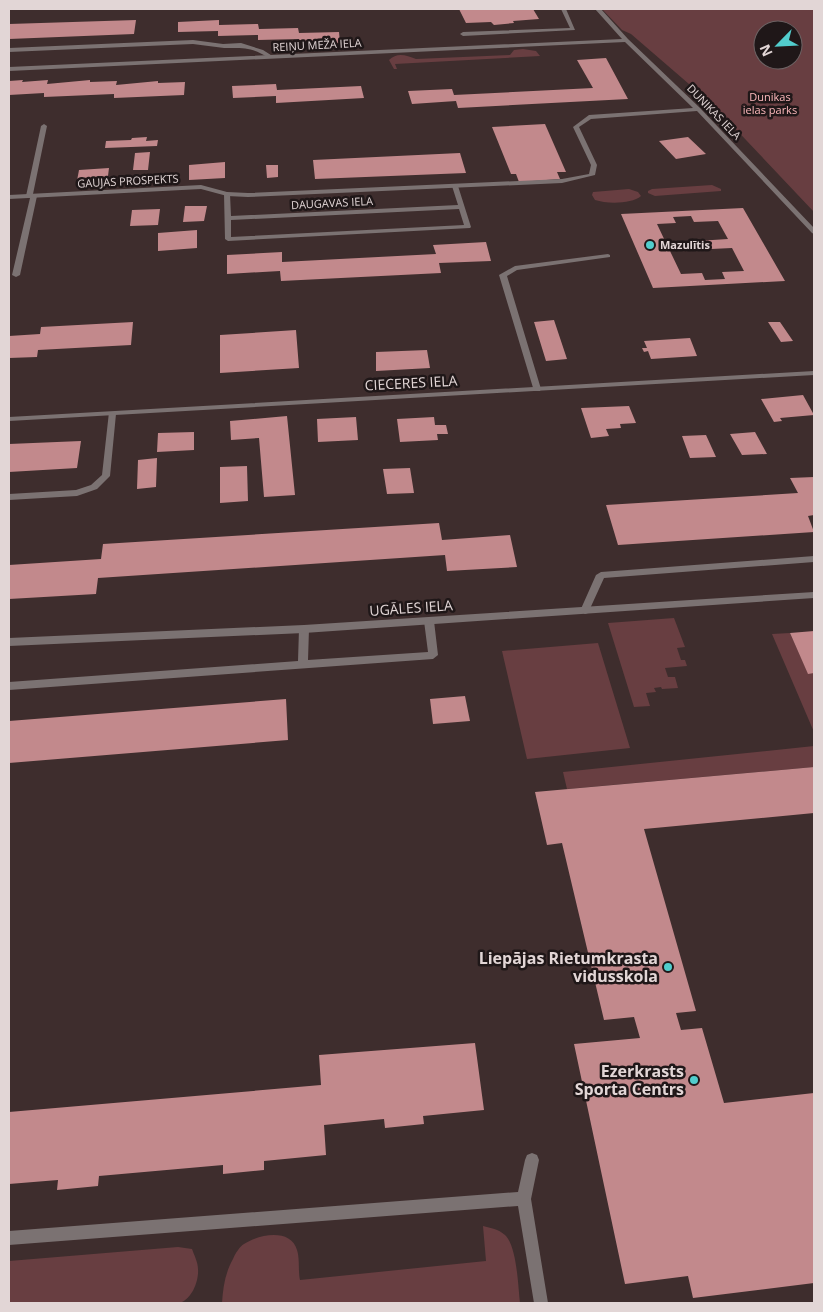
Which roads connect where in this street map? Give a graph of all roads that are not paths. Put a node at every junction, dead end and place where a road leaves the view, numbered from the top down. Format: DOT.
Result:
graph roads {
  1 [pos="563,9"];
  2 [pos="598,9"];
  3 [pos="463,34"];
  4 [pos="626,40"];
  5 [pos="9,50"];
  6 [pos="272,57"];
  7 [pos="9,70"];
  8 [pos="698,110"];
  9 [pos="44,126"];
  10 [pos="455,186"];
  11 [pos="227,194"];
  12 [pos="32,196"];
  13 [pos="9,197"];
  14 [pos="461,207"];
  15 [pos="228,218"];
  16 [pos="814,232"];
  17 [pos="608,256"];
  18 [pos="16,275"];
  19 [pos="814,373"];
  20 [pos="538,389"];
  21 [pos="112,414"];
  22 [pos="9,419"];
  23 [pos="9,497"];
  24 [pos="814,559"];
  25 [pos="814,595"];
  26 [pos="585,611"];
  27 [pos="429,621"];
  28 [pos="304,629"];
  29 [pos="9,642"];
  30 [pos="303,664"];
  31 [pos="9,686"];
  32 [pos="532,1160"];
  33 [pos="524,1199"];
  34 [pos="9,1238"];
  35 [pos="541,1303"];
  1 -- 3 [label="street"];
  2 -- 4 [label="street, DUNIKAS IELA"];
  4 -- 6 [label="street, REIŅU MEŽA IELA"];
  4 -- 8 [label="street, DUNIKAS IELA"];
  5 -- 6 [label="street"];
  6 -- 7 [label="street, REIŅU MEŽA IELA"];
  8 -- 10 [label="street, GAUJAS PROSPEKTS"];
  8 -- 16 [label="street, DUNIKAS IELA"];
  9 -- 12 [label="street"];
  10 -- 11 [label="street, GAUJAS PROSPEKTS"];
  10 -- 14 [label="street"];
  11 -- 12 [label="street, GAUJAS PROSPEKTS"];
  11 -- 15 [label="street"];
  12 -- 13 [label="street, GAUJAS PROSPEKTS"];
  12 -- 18 [label="street"];
  14 -- 15 [label="street, DAUGAVAS IELA"];
  14 -- 15 [label="street"];
  17 -- 20 [label="street"];
  19 -- 20 [label="street, CIECERES IELA"];
  20 -- 21 [label="street, CIECERES IELA"];
  21 -- 22 [label="street, CIECERES IELA"];
  21 -- 23 [label="street"];
  24 -- 26 [label="street"];
  25 -- 26 [label="street, UGĀLES IELA"];
  26 -- 27 [label="street, UGĀLES IELA"];
  27 -- 28 [label="street, UGĀLES IELA"];
  27 -- 30 [label="street"];
  28 -- 29 [label="street, UGĀLES IELA"];
  28 -- 30 [label="street"];
  30 -- 31 [label="street"];
  32 -- 33 [label="street"];
  33 -- 34 [label="street"];
  33 -- 35 [label="street"];
}
